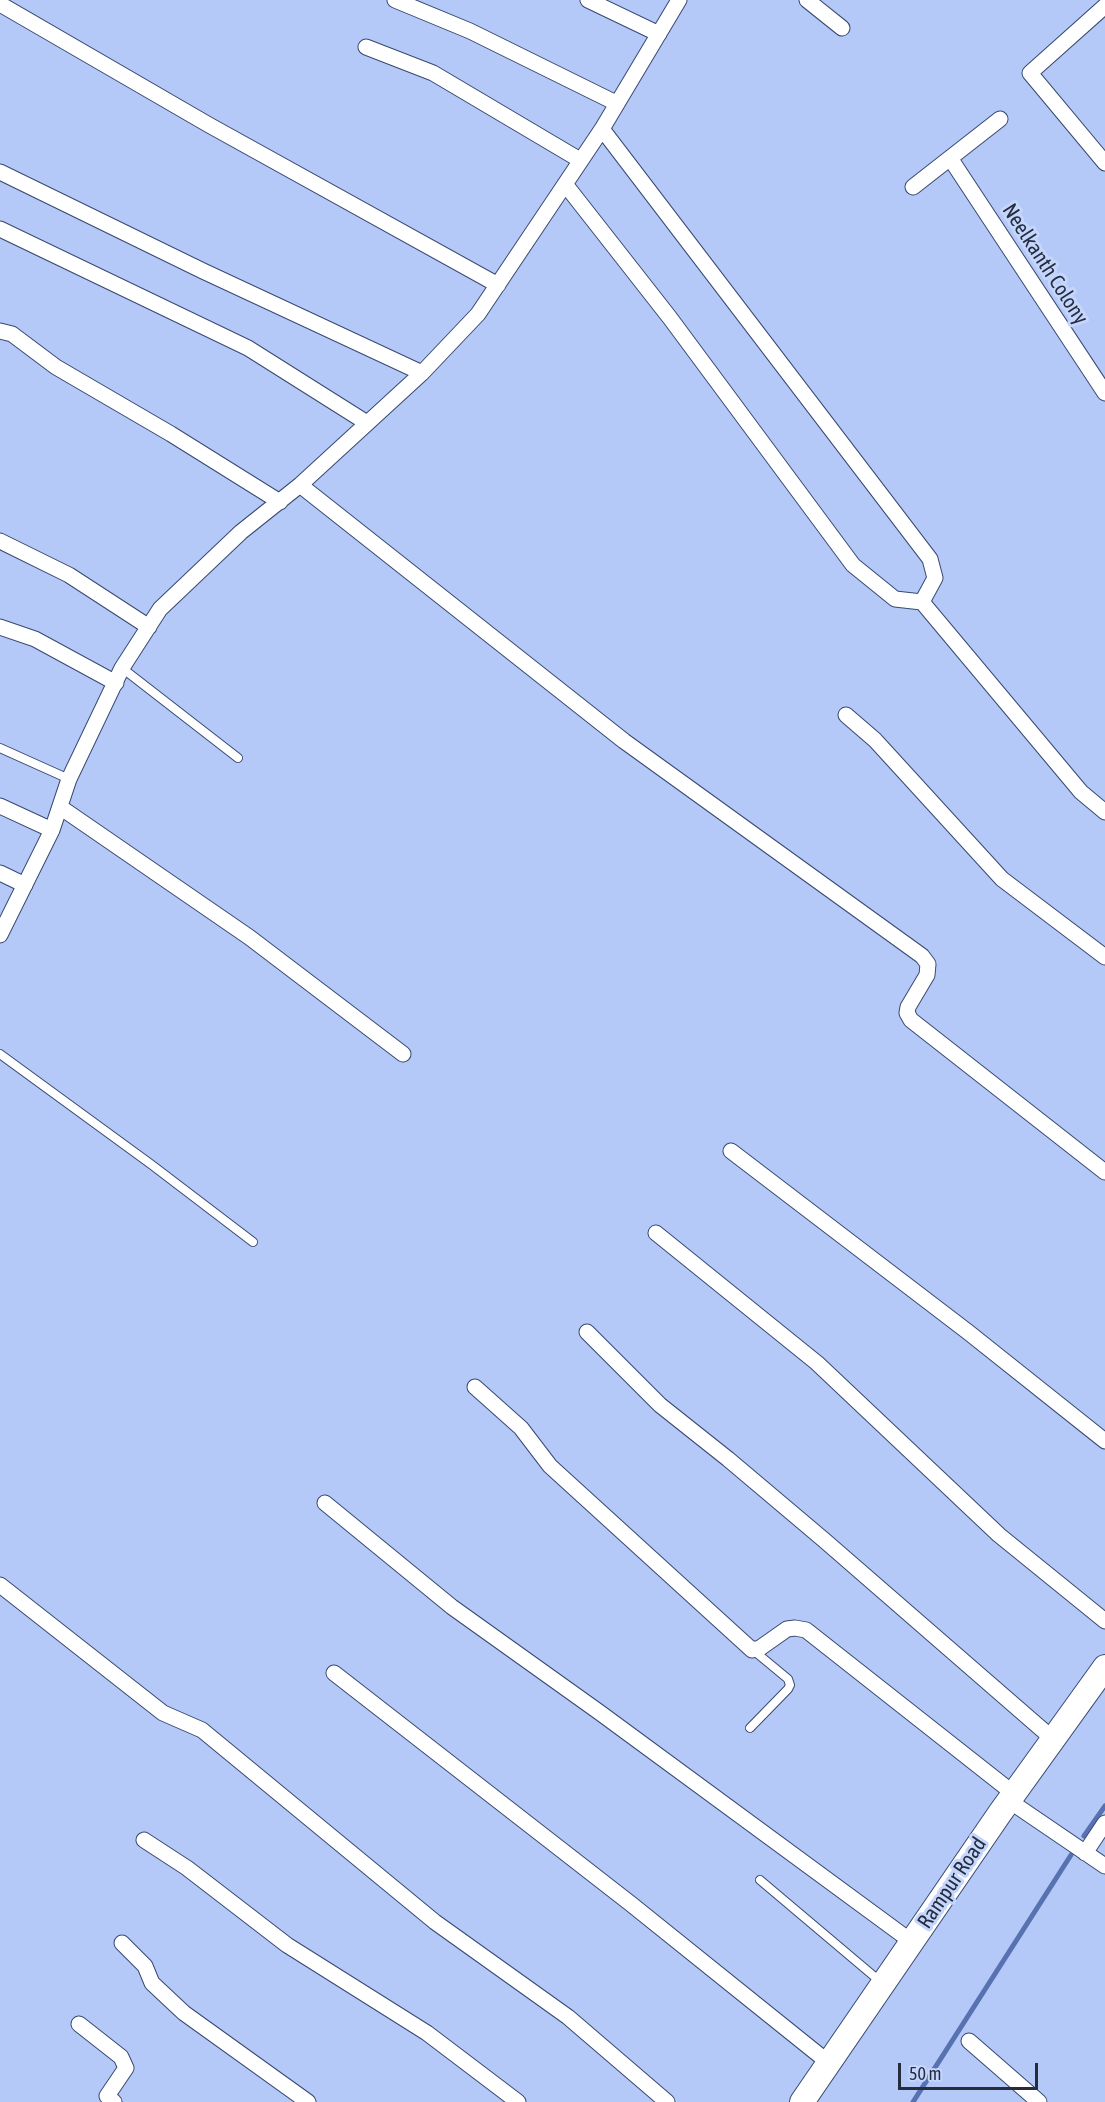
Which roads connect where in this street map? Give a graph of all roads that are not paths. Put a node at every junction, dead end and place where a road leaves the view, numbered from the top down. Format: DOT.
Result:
graph roads {
  1 [pos="394,0"];
  2 [pos="588,0"];
  3 [pos="679,0"];
  4 [pos="807,0"];
  5 [pos="0,4"];
  6 [pos="1105,6"];
  7 [pos="842,28"];
  8 [pos="659,33"];
  9 [pos="366,47"];
  10 [pos="616,103"];
  11 [pos="1000,119"];
  12 [pos="602,129"];
  13 [pos="950,158"];
  14 [pos="580,160"];
  15 [pos="1105,163"];
  16 [pos="0,172"];
  17 [pos="565,184"];
  18 [pos="913,187"];
  19 [pos="0,229"];
  20 [pos="498,285"];
  21 [pos="0,331"];
  22 [pos="422,373"];
  23 [pos="1105,393"];
  24 [pos="367,423"];
  25 [pos="300,485"];
  26 [pos="280,502"];
  27 [pos="0,541"];
  28 [pos="922,602"];
  29 [pos="0,627"];
  30 [pos="149,627"];
  31 [pos="123,668"];
  32 [pos="116,683"];
  33 [pos="846,715"];
  34 [pos="0,748"];
  35 [pos="238,758"];
  36 [pos="69,779"];
  37 [pos="0,806"];
  38 [pos="60,807"];
  39 [pos="1105,812"];
  40 [pos="52,830"];
  41 [pos="0,873"];
  42 [pos="25,885"];
  43 [pos="0,935"];
  44 [pos="1105,957"];
  45 [pos="0,1054"];
  46 [pos="403,1054"];
  47 [pos="731,1151"];
  48 [pos="1105,1172"];
  49 [pos="656,1233"];
  50 [pos="253,1242"];
  51 [pos="587,1332"];
  52 [pos="475,1387"];
  53 [pos="1105,1442"];
  54 [pos="325,1503"];
  55 [pos="0,1585"];
  56 [pos="1105,1621"];
  57 [pos="752,1650"];
  58 [pos="1105,1667"];
  59 [pos="334,1672"];
  60 [pos="750,1728"];
  61 [pos="1053,1739"];
  62 [pos="1011,1797"];
  63 [pos="1105,1823"];
  64 [pos="144,1840"];
  65 [pos="1085,1853"];
  66 [pos="1105,1866"];
  67 [pos="760,1880"];
  68 [pos="912,1942"];
  69 [pos="122,1943"];
  70 [pos="883,1984"];
  71 [pos="79,2024"];
  72 [pos="969,2041"];
  73 [pos="829,2063"];
  74 [pos="114,2102"];
  75 [pos="308,2102"];
  76 [pos="518,2102"];
  77 [pos="668,2102"];
  78 [pos="802,2102"];
  79 [pos="1039,2102"];
  1 -- 10 [label="street"];
  2 -- 8 [label="street"];
  3 -- 8 [label="street"];
  4 -- 7 [label="street"];
  5 -- 20 [label="street"];
  6 -- 15 [label="street"];
  8 -- 10 [label="street"];
  9 -- 14 [label="street"];
  10 -- 12 [label="street"];
  11 -- 13 [label="street"];
  12 -- 14 [label="street"];
  12 -- 28 [label="street"];
  13 -- 18 [label="street"];
  13 -- 23 [label="street, Neelkanth Colony"];
  14 -- 17 [label="street"];
  16 -- 22 [label="street"];
  17 -- 20 [label="street"];
  17 -- 28 [label="street"];
  19 -- 24 [label="street"];
  20 -- 22 [label="street"];
  21 -- 26 [label="street"];
  22 -- 24 [label="street"];
  24 -- 25 [label="street"];
  25 -- 26 [label="street"];
  25 -- 48 [label="street"];
  26 -- 30 [label="street"];
  27 -- 30 [label="street"];
  28 -- 39 [label="street"];
  29 -- 32 [label="street"];
  30 -- 31 [label="street"];
  31 -- 32 [label="street"];
  31 -- 35 [label="lane"];
  32 -- 36 [label="street"];
  33 -- 44 [label="street"];
  34 -- 36 [label="lane"];
  36 -- 38 [label="street"];
  37 -- 40 [label="street"];
  38 -- 40 [label="street"];
  38 -- 46 [label="street"];
  40 -- 42 [label="street"];
  41 -- 42 [label="street"];
  42 -- 43 [label="street"];
  45 -- 50 [label="lane"];
  47 -- 53 [label="street"];
  49 -- 56 [label="street"];
  51 -- 61 [label="street"];
  52 -- 57 [label="street"];
  54 -- 68 [label="street"];
  55 -- 77 [label="street"];
  57 -- 60 [label="lane"];
  57 -- 62 [label="street"];
  58 -- 61 [label="main road, Rampur Road"];
  59 -- 73 [label="street"];
  61 -- 62 [label="main road, Rampur Road"];
  62 -- 65 [label="street"];
  62 -- 68 [label="main road, Rampur Road"];
  63 -- 65 [label="street"];
  64 -- 76 [label="street"];
  65 -- 66 [label="street"];
  67 -- 70 [label="lane"];
  68 -- 70 [label="main road, Rampur Road"];
  69 -- 75 [label="street"];
  70 -- 73 [label="main road, Rampur Road"];
  71 -- 74 [label="street"];
  72 -- 79 [label="street"];
  73 -- 78 [label="main road, Rampur Road"];
}
